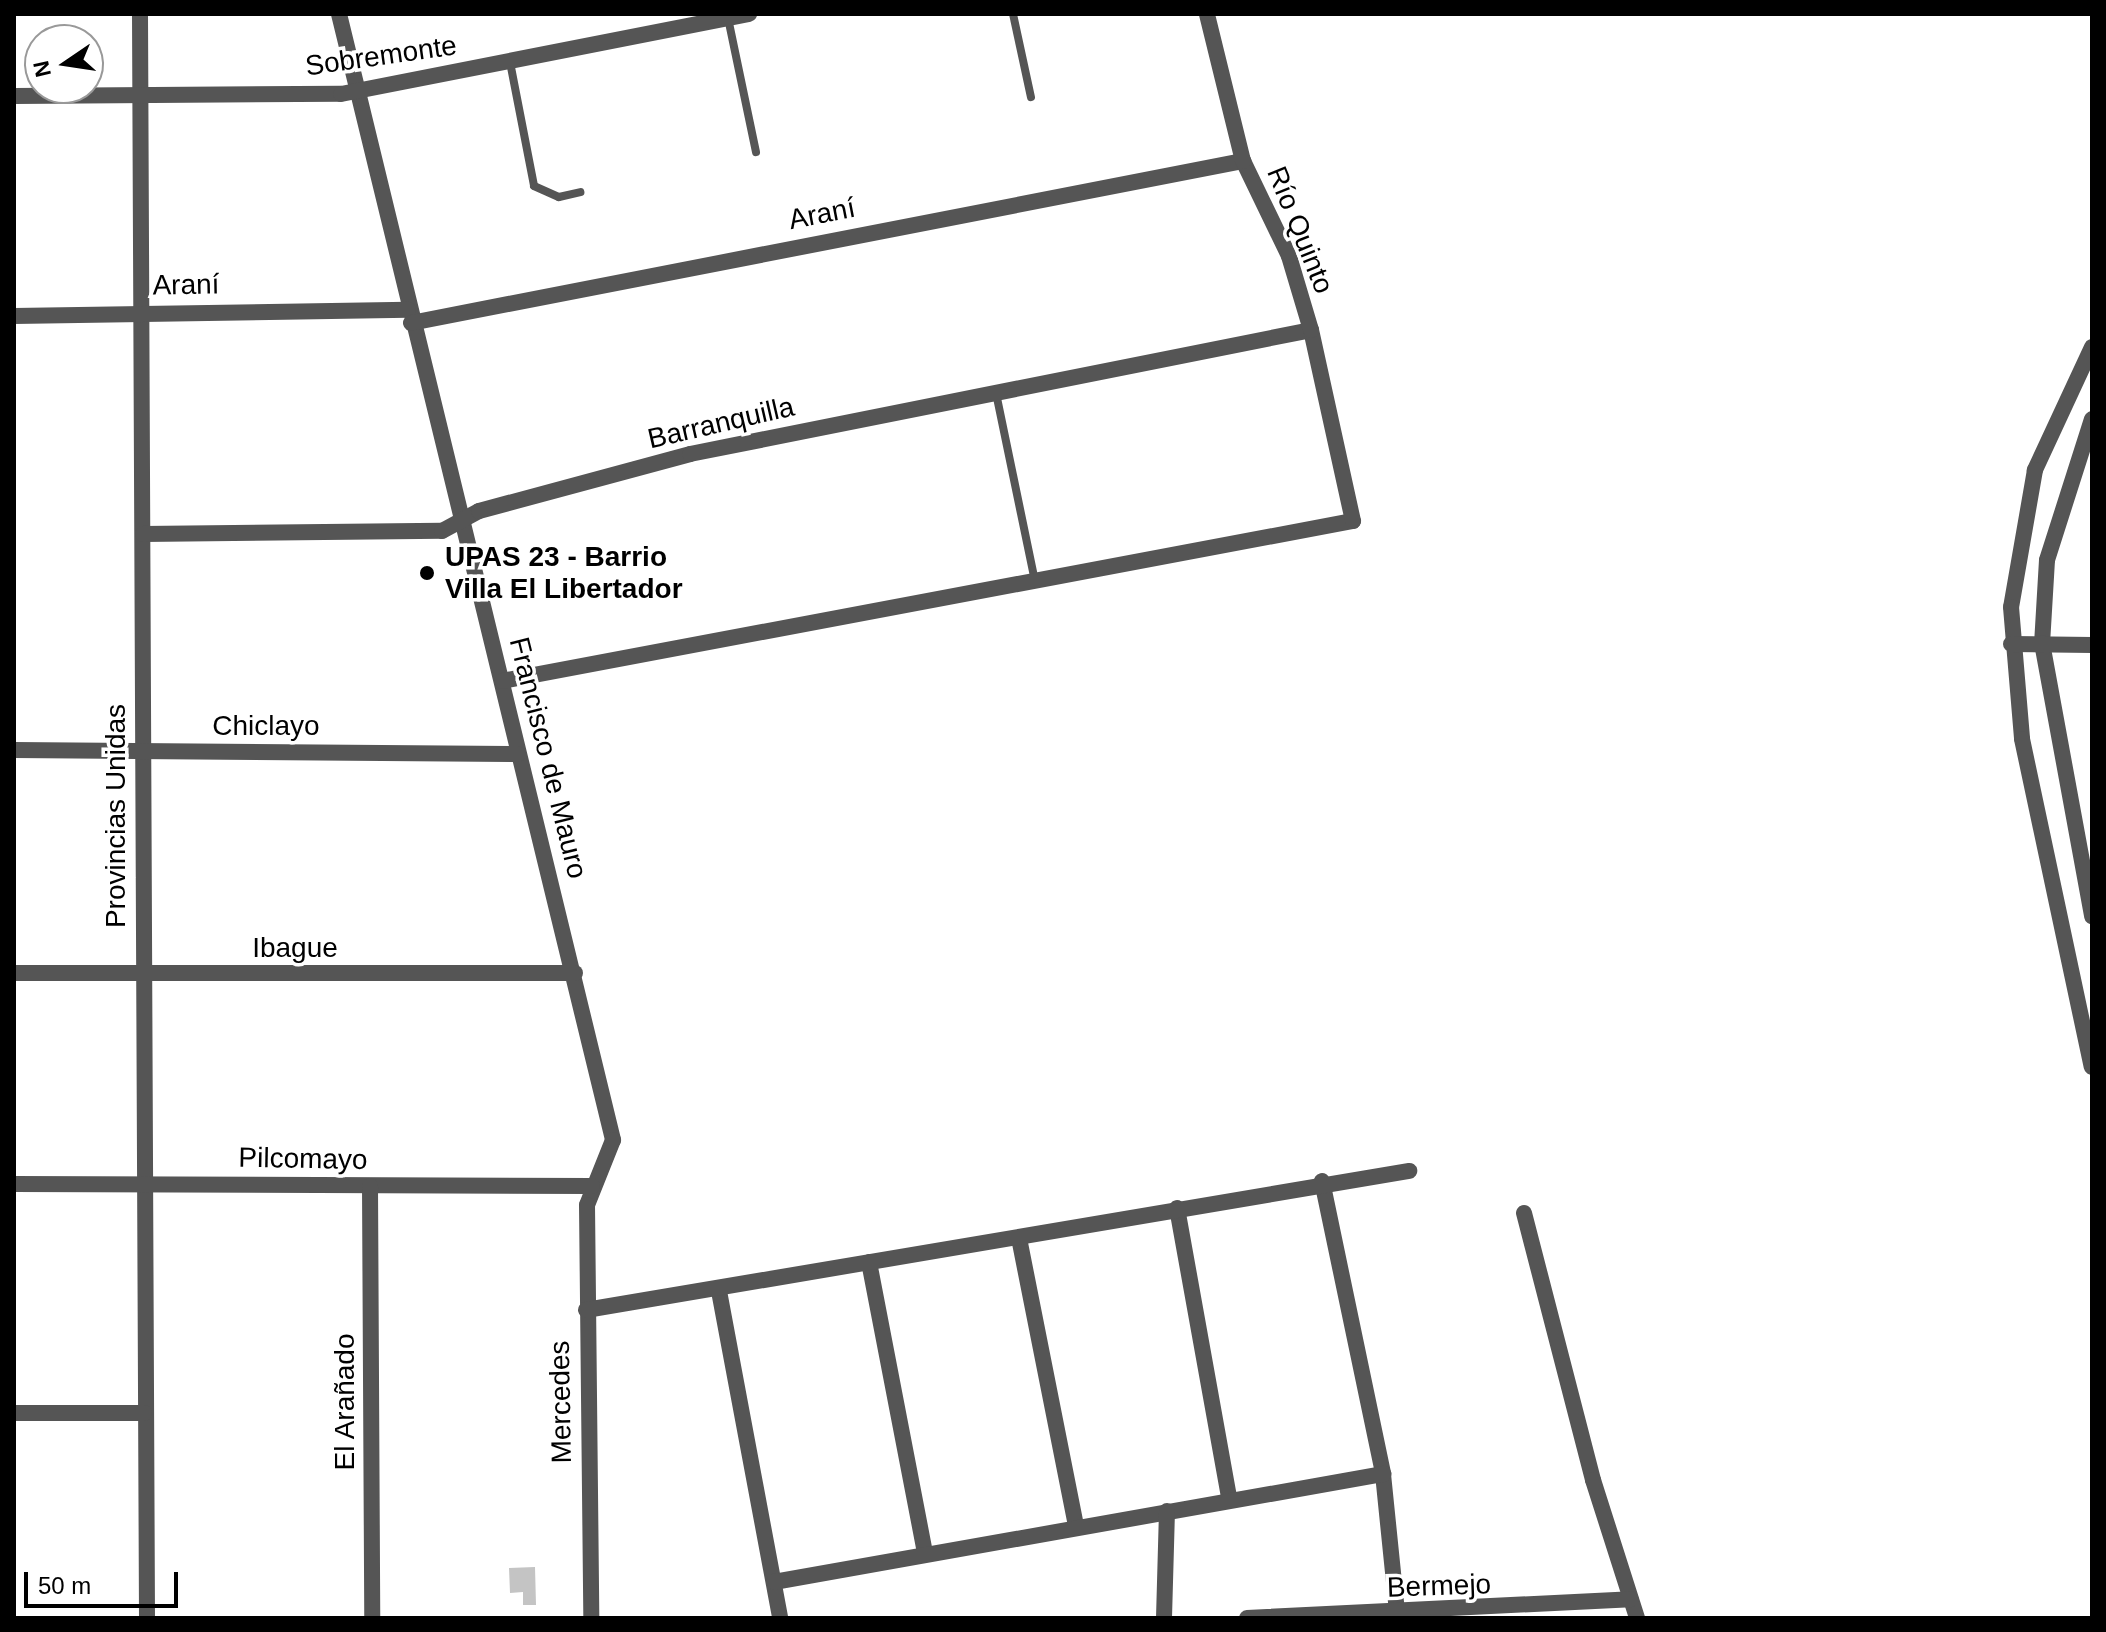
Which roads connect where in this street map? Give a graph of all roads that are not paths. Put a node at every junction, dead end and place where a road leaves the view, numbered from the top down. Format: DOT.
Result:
graph roads {
  1 [pos="140,14"];
  2 [pos="339,14"];
  3 [pos="749,14"];
  4 [pos="1013,14"];
  5 [pos="1207,14"];
  6 [pos="728,18"];
  7 [pos="510,62"];
  8 [pos="357,91"];
  9 [pos="14,96"];
  10 [pos="140,96"];
  11 [pos="1031,97"];
  12 [pos="756,152"];
  13 [pos="1243,161"];
  14 [pos="580,192"];
  15 [pos="142,312"];
  16 [pos="14,316"];
  17 [pos="409,316"];
  18 [pos="1311,330"];
  19 [pos="2092,347"];
  20 [pos="996,393"];
  21 [pos="2092,419"];
  22 [pos="461,522"];
  23 [pos="143,534"];
  24 [pos="1036,583"];
  25 [pos="2042,643"];
  26 [pos="2011,644"];
  27 [pos="2092,645"];
  28 [pos="502,681"];
  29 [pos="14,750"];
  30 [pos="142,751"];
  31 [pos="518,754"];
  32 [pos="2092,916"];
  33 [pos="14,973"];
  34 [pos="575,973"];
  35 [pos="142,974"];
  36 [pos="2092,1067"];
  37 [pos="1409,1171"];
  38 [pos="1322,1181"];
  39 [pos="14,1184"];
  40 [pos="143,1184"];
  41 [pos="370,1186"];
  42 [pos="592,1186"];
  43 [pos="1177,1208"];
  44 [pos="1524,1213"];
  45 [pos="1019,1238"];
  46 [pos="869,1262"];
  47 [pos="719,1291"];
  48 [pos="586,1310"];
  49 [pos="14,1413"];
  50 [pos="144,1413"];
  51 [pos="1383,1474"];
  52 [pos="1229,1498"];
  53 [pos="1167,1511"];
  54 [pos="1076,1525"];
  55 [pos="925,1553"];
  56 [pos="774,1582"];
  57 [pos="1631,1599"];
  58 [pos="1397,1613"];
  59 [pos="1509,1614"];
  60 [pos="147,1618"];
  61 [pos="372,1618"];
  62 [pos="591,1618"];
  63 [pos="780,1618"];
  64 [pos="1164,1618"];
  65 [pos="1247,1618"];
  66 [pos="1637,1618"];
  1 -- 10 [label="street, Provincias Unidas"];
  2 -- 8 [label="street, Francisco de Mauro"];
  3 -- 6 [label="street, Sobremonte"];
  4 -- 11 [label="lane"];
  5 -- 13 [label="street, Río Quinto"];
  6 -- 7 [label="street, Sobremonte"];
  6 -- 12 [label="lane"];
  7 -- 8 [label="street, Sobremonte"];
  7 -- 14 [label="lane"];
  8 -- 10 [label="street, Sobremonte"];
  8 -- 17 [label="street, Francisco de Mauro"];
  9 -- 10 [label="street, Sobremonte"];
  10 -- 15 [label="street, Provincias Unidas"];
  13 -- 17 [label="street, Araní"];
  13 -- 18 [label="street, Río Quinto"];
  15 -- 16 [label="street, Araní"];
  15 -- 17 [label="street, Araní"];
  15 -- 23 [label="street, Provincias Unidas"];
  17 -- 22 [label="street, Francisco de Mauro"];
  18 -- 20 [label="street, Barranquilla"];
  18 -- 24 [label="street, Río Quinto"];
  19 -- 26 [label="street"];
  20 -- 22 [label="street, Barranquilla"];
  20 -- 24 [label="lane"];
  21 -- 25 [label="street"];
  22 -- 23 [label="street, Barranquilla"];
  22 -- 28 [label="street, Francisco de Mauro"];
  23 -- 30 [label="street, Provincias Unidas"];
  24 -- 28 [label="street"];
  25 -- 26 [label="street"];
  25 -- 27 [label="street"];
  25 -- 32 [label="street"];
  26 -- 36 [label="street"];
  28 -- 31 [label="street, Francisco de Mauro"];
  29 -- 30 [label="street, Chiclayo"];
  30 -- 31 [label="street, Chiclayo"];
  30 -- 35 [label="street, Provincias Unidas"];
  31 -- 34 [label="street, Francisco de Mauro"];
  33 -- 35 [label="street, Ibague"];
  34 -- 35 [label="street, Ibague"];
  34 -- 42 [label="street, Francisco de Mauro"];
  35 -- 40 [label="street, Provincias Unidas"];
  37 -- 38 [label="street"];
  38 -- 43 [label="street"];
  38 -- 51 [label="street"];
  39 -- 40 [label="street, Pilcomayo"];
  40 -- 41 [label="street, Pilcomayo"];
  40 -- 50 [label="street, Provincias Unidas"];
  41 -- 42 [label="street, Pilcomayo"];
  41 -- 61 [label="street, El Arañado"];
  42 -- 48 [label="street, Mercedes"];
  43 -- 45 [label="street"];
  43 -- 52 [label="street"];
  44 -- 57 [label="street"];
  45 -- 46 [label="street"];
  45 -- 54 [label="street"];
  46 -- 47 [label="street"];
  46 -- 55 [label="street"];
  47 -- 48 [label="street"];
  47 -- 56 [label="street"];
  48 -- 62 [label="street, Mercedes"];
  49 -- 50 [label="street"];
  50 -- 60 [label="street, Provincias Unidas"];
  51 -- 52 [label="street"];
  51 -- 58 [label="street"];
  52 -- 53 [label="street"];
  53 -- 54 [label="street"];
  53 -- 64 [label="street"];
  54 -- 55 [label="street"];
  55 -- 56 [label="street"];
  56 -- 63 [label="street"];
  57 -- 59 [label="street, Bermejo"];
  57 -- 66 [label="street"];
  58 -- 59 [label="street, Bermejo"];
  58 -- 65 [label="street, Bermejo"];
}
